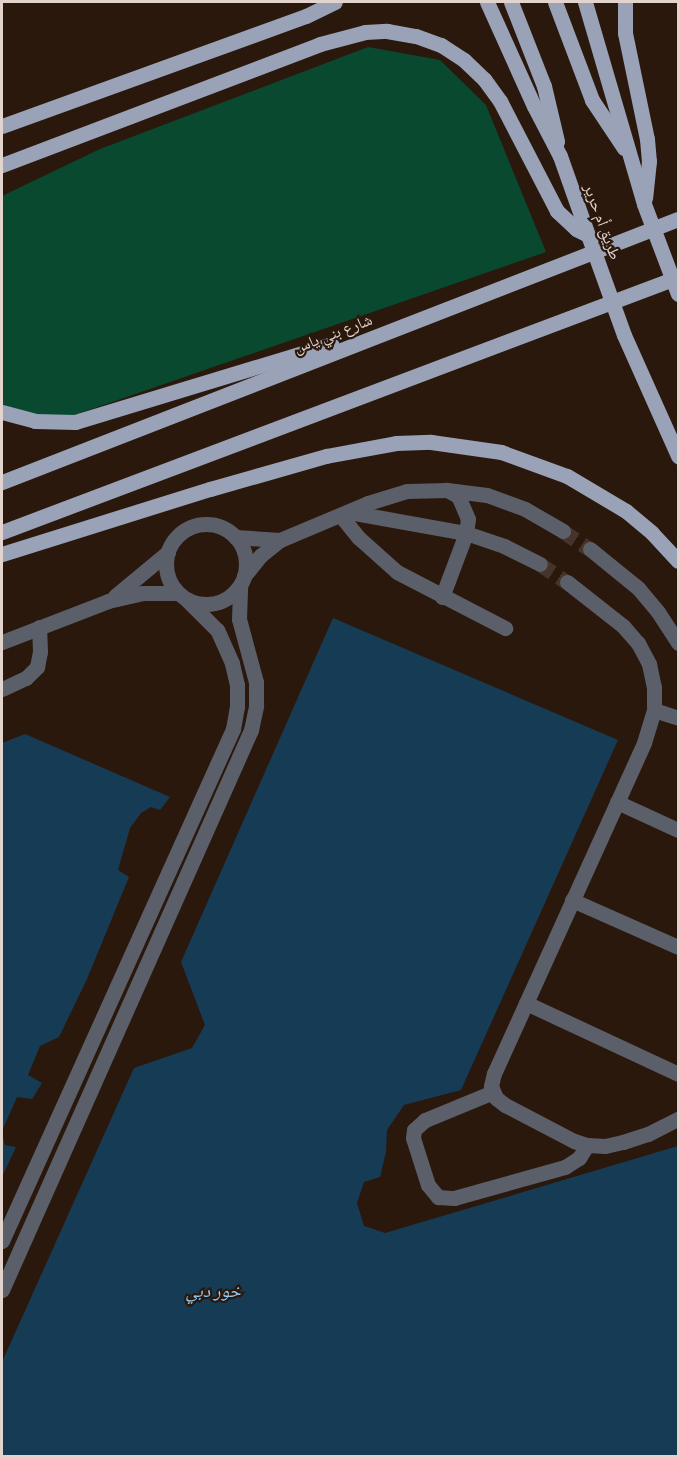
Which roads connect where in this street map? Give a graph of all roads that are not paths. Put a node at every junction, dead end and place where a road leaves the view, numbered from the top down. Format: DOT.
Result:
graph roads {
  1 [pos="335,2"];
  2 [pos="487,2"];
  3 [pos="511,2"];
  4 [pos="555,2"];
  5 [pos="585,2"];
  6 [pos="626,2"];
  7 [pos="2,126"];
  8 [pos="630,155"];
  9 [pos="560,156"];
  10 [pos="2,165"];
  11 [pos="644,204"];
  12 [pos="678,219"];
  13 [pos="588,235"];
  14 [pos="678,277"];
  15 [pos="678,294"];
  16 [pos="457,305"];
  17 [pos="2,412"];
  18 [pos="678,456"];
  19 [pos="2,483"];
  20 [pos="447,490"];
  21 [pos="345,514"];
  22 [pos="563,531"];
  23 [pos="2,532"];
  24 [pos="466,533"];
  25 [pos="235,537"];
  26 [pos="280,540"];
  27 [pos="590,549"];
  28 [pos="168,552"];
  29 [pos="2,554"];
  30 [pos="678,561"];
  31 [pos="540,564"];
  32 [pos="242,580"];
  33 [pos="567,582"];
  34 [pos="182,596"];
  35 [pos="442,597"];
  36 [pos="108,601"];
  37 [pos="39,627"];
  38 [pos="505,628"];
  39 [pos="2,642"];
  40 [pos="678,644"];
  41 [pos="2,688"];
  42 [pos="654,710"];
  43 [pos="678,718"];
  44 [pos="617,802"];
  45 [pos="678,830"];
  46 [pos="572,900"];
  47 [pos="678,947"];
  48 [pos="112,998"];
  49 [pos="526,1003"];
  50 [pos="130,1005"];
  51 [pos="678,1074"];
  52 [pos="493,1092"];
  53 [pos="678,1119"];
  54 [pos="587,1145"];
  55 [pos="2,1241"];
  56 [pos="2,1290"];
  1 -- 7 [label="main road"];
  2 -- 9 [label="main road, طريق أم حرير"];
  3 -- 9 [label="main road"];
  4 -- 8 [label="main road"];
  5 -- 8 [label="main road"];
  6 -- 11 [label="main road"];
  8 -- 11 [label="main road"];
  9 -- 13 [label="main road, طريق أم حرير"];
  10 -- 13 [label="main road"];
  11 -- 15 [label="main road, bridge"];
  12 -- 16 [label="main road, شارع بني ياس"];
  13 -- 18 [label="main road, طريق أم حرير, bridge"];
  14 -- 23 [label="main road"];
  16 -- 17 [label="main road"];
  16 -- 19 [label="main road, شارع بني ياس"];
  20 -- 21 [label="lane"];
  20 -- 22 [label="lane"];
  20 -- 24 [label="lane"];
  21 -- 24 [label="lane"];
  21 -- 26 [label="lane"];
  21 -- 35 [label="lane"];
  24 -- 31 [label="lane"];
  24 -- 35 [label="lane"];
  25 -- 26 [label="lane"];
  25 -- 28 [label="lane"];
  25 -- 32 [label="lane"];
  26 -- 32 [label="lane"];
  27 -- 40 [label="lane"];
  28 -- 34 [label="lane"];
  28 -- 36 [label="lane"];
  29 -- 30 [label="main road"];
  32 -- 34 [label="lane"];
  32 -- 50 [label="lane"];
  33 -- 42 [label="lane"];
  34 -- 36 [label="lane"];
  34 -- 48 [label="lane"];
  35 -- 38 [label="lane"];
  36 -- 37 [label="lane"];
  37 -- 39 [label="lane"];
  37 -- 41 [label="lane"];
  42 -- 43 [label="lane"];
  42 -- 44 [label="lane"];
  44 -- 45 [label="lane"];
  44 -- 46 [label="lane"];
  46 -- 47 [label="lane"];
  46 -- 49 [label="lane"];
  48 -- 50 [label="lane"];
  48 -- 55 [label="lane"];
  49 -- 51 [label="lane"];
  49 -- 52 [label="lane"];
  50 -- 56 [label="lane"];
  52 -- 54 [label="lane"];
  52 -- 54 [label="lane"];
  53 -- 54 [label="lane"];
}
